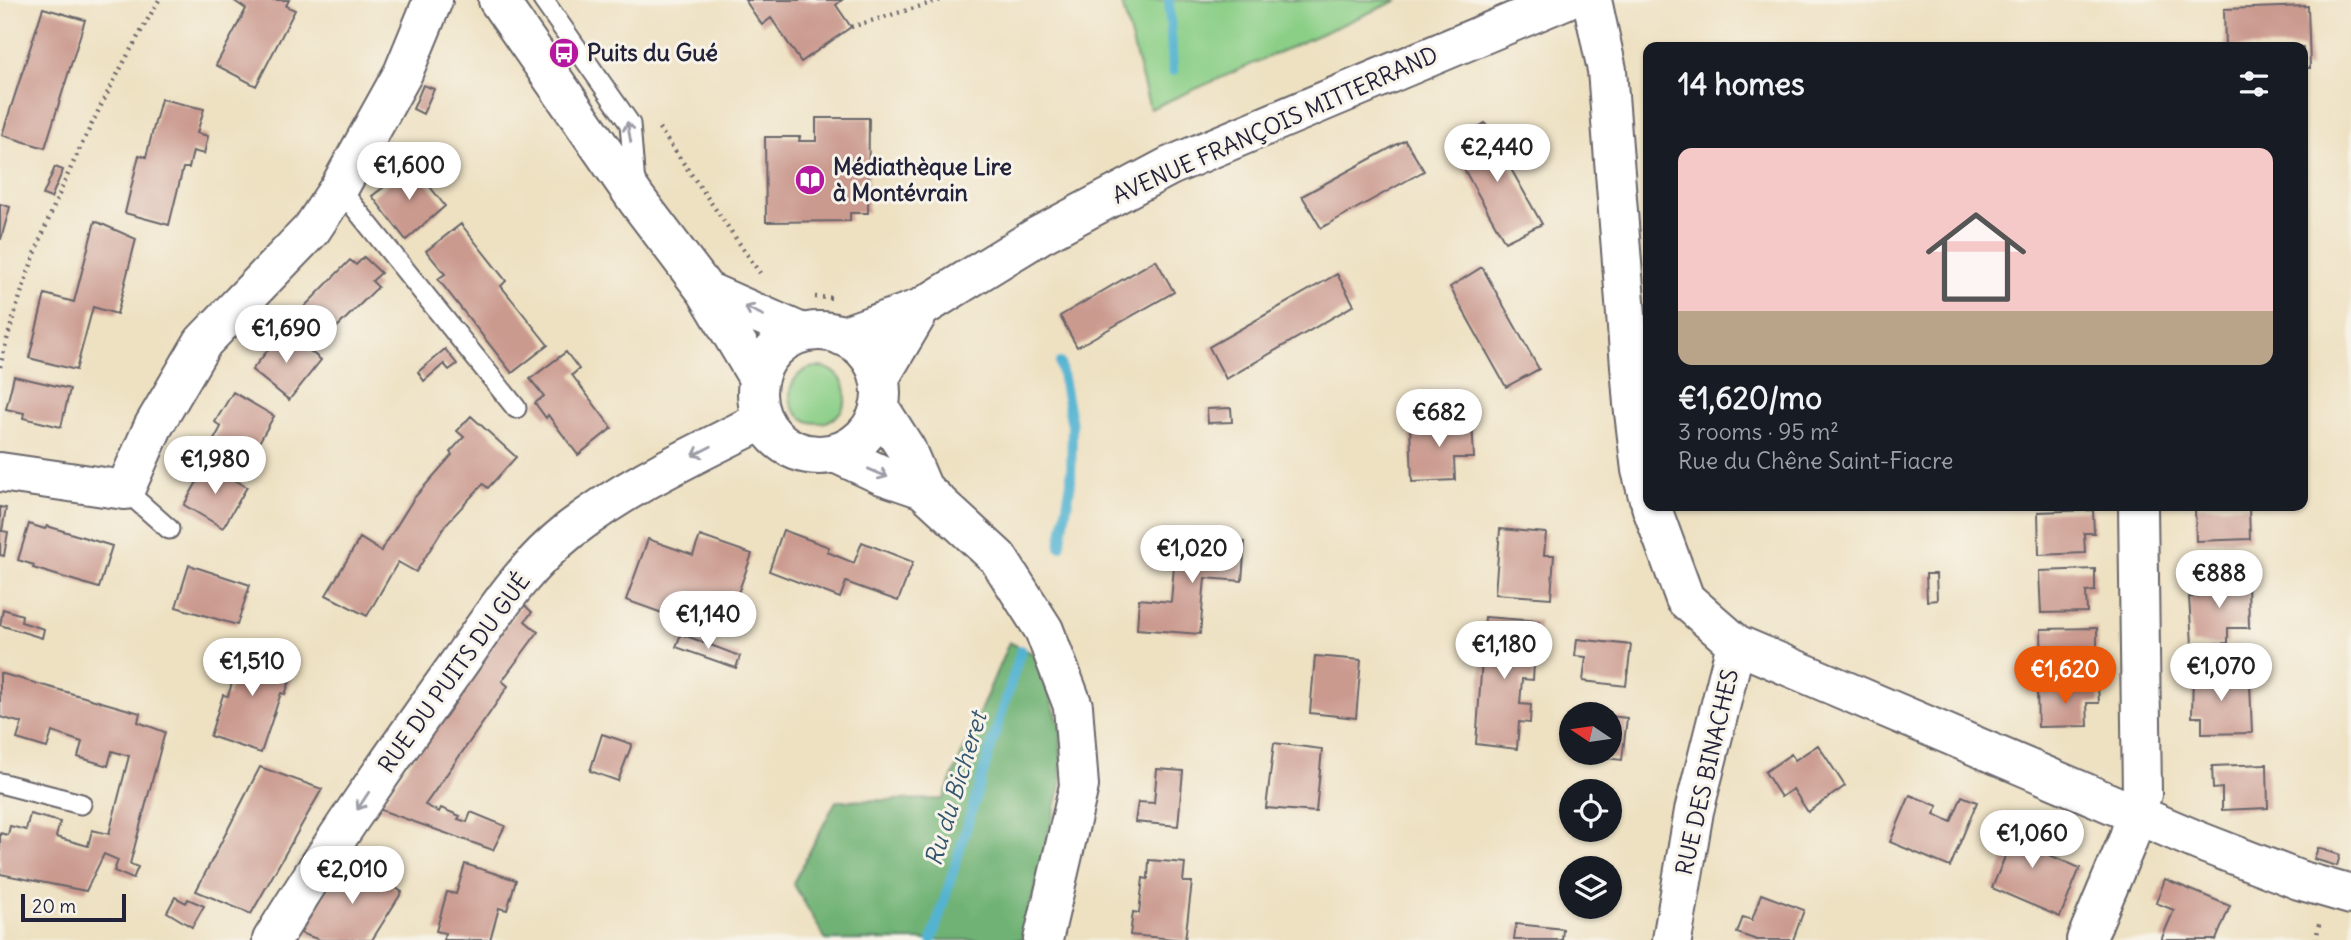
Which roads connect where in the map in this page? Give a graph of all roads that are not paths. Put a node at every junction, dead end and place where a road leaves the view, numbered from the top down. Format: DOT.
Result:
graph roads {
  1 [pos="433,0"];
  2 [pos="498,0"];
  3 [pos="543,0"];
  4 [pos="1565,0"];
  5 [pos="1592,0"];
  6 [pos="339,188"];
  7 [pos="637,200"];
  8 [pos="706,291"];
  9 [pos="921,307"];
  10 [pos="842,317"];
  11 [pos="802,333"];
  12 [pos="758,378"];
  13 [pos="879,393"];
  14 [pos="516,408"];
  15 [pos="763,420"];
  16 [pos="835,453"];
  17 [pos="0,472"];
  18 [pos="1643,480"];
  19 [pos="923,489"];
  20 [pos="125,490"];
  21 [pos="1653,511"];
  22 [pos="2138,511"];
  23 [pos="169,529"];
  24 [pos="1736,644"];
  25 [pos="0,783"];
  26 [pos="81,804"];
  27 [pos="2137,813"];
  28 [pos="2351,895"];
  29 [pos="272,940"];
  30 [pos="1043,940"];
  31 [pos="1672,940"];
  32 [pos="2086,940"];
  1 -- 6 [label="street"];
  2 -- 7 [label="street"];
  7 -- 3 [label="lane, one-way"];
  4 -- 9 [label="street, AVENUE FRANÇOIS MITTERRAND"];
  5 -- 18 [label="street"];
  6 -- 14 [label="lane"];
  6 -- 20 [label="street"];
  7 -- 8 [label="street"];
  11 -- 8 [label="street, one-way"];
  8 -- 12 [label="street"];
  9 -- 10 [label="street, AVENUE FRANÇOIS MITTERRAND"];
  9 -- 13 [label="street, AVENUE FRANÇOIS MITTERRAND"];
  10 -- 11 [label="street"];
  10 -- 13 [label="street"];
  11 -- 12 [label="street"];
  12 -- 15 [label="street"];
  13 -- 16 [label="street"];
  13 -- 19 [label="street"];
  15 -- 16 [label="street"];
  15 -- 29 [label="street, RUE DU PUITS DU GUÉ, one-way"];
  16 -- 19 [label="street, one-way"];
  17 -- 20 [label="street"];
  19 -- 30 [label="street"];
  20 -- 23 [label="lane"];
  21 -- 24 [label="street, RUE DES BINACHES"];
  22 -- 27 [label="street"];
  24 -- 27 [label="street"];
  24 -- 31 [label="street, RUE DES BINACHES"];
  25 -- 26 [label="lane"];
  27 -- 28 [label="street"];
  27 -- 32 [label="street"];
}
